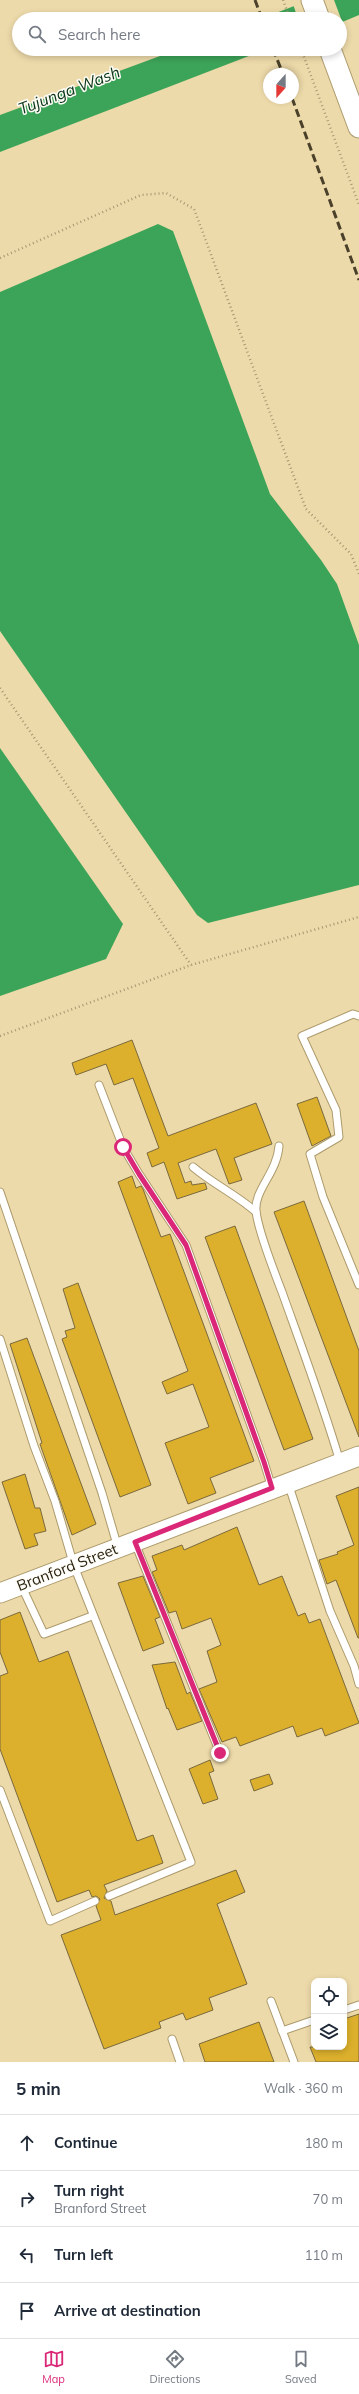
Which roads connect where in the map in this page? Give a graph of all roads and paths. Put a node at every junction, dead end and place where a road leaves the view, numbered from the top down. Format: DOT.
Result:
graph roads {
  1 [pos="283,0"];
  2 [pos="312,0"];
  3 [pos="287,12"];
  4 [pos="316,12"];
  5 [pos="304,56"];
  6 [pos="333,56"];
  7 [pos="359,127"];
  8 [pos="359,205"];
  9 [pos="0,258"];
  10 [pos="359,574"];
  11 [pos="0,688"];
  12 [pos="359,917"];
  13 [pos="191,965"];
  14 [pos="359,1016"];
  15 [pos="0,1036"];
  16 [pos="98,1085"];
  17 [pos="279,1146"];
  18 [pos="193,1167"];
  19 [pos="0,1192"];
  20 [pos="256,1212"];
  21 [pos="359,1285"];
  22 [pos="0,1339"];
  23 [pos="359,1456"];
  24 [pos="340,1462"];
  25 [pos="280,1486"];
  26 [pos="126,1545"];
  27 [pos="74,1566"];
  28 [pos="21,1585"];
  29 [pos="0,1593"];
  30 [pos="92,1616"];
  31 [pos="359,1684"];
  32 [pos="220,1753"];
  33 [pos="0,1790"];
  34 [pos="109,1896"];
  35 [pos="95,1902"];
  36 [pos="271,2001"];
  37 [pos="359,2005"];
  38 [pos="347,2009"];
  39 [pos="311,2021"];
  40 [pos="282,2031"];
  41 [pos="172,2039"];
  42 [pos="180,2062"];
  43 [pos="294,2062"];
  1 -- 3 [label="path"];
  2 -- 4 [label="main road"];
  5 -- 8 [label="path"];
  6 -- 7 [label="main road"];
  9 -- 10 [label="path"];
  11 -- 13 [label="path"];
  12 -- 13 [label="path"];
  13 -- 15 [label="path"];
  14 -- 21 [label="lane"];
  16 -- 25 [label="lane"];
  17 -- 20 [label="lane"];
  18 -- 20 [label="lane"];
  19 -- 26 [label="lane"];
  20 -- 24 [label="lane"];
  22 -- 27 [label="lane"];
  23 -- 24 [label="main road, Branford Street"];
  24 -- 25 [label="main road, Branford Street"];
  25 -- 26 [label="main road, Branford Street"];
  25 -- 31 [label="lane"];
  26 -- 27 [label="main road, Branford Street"];
  26 -- 32 [label="lane"];
  27 -- 28 [label="main road, Branford Street"];
  27 -- 30 [label="lane"];
  28 -- 29 [label="main road, Branford Street"];
  28 -- 30 [label="lane"];
  30 -- 34 [label="lane"];
  33 -- 35 [label="lane"];
  36 -- 40 [label="lane"];
  37 -- 38 [label="lane"];
  39 -- 40 [label="lane"];
  40 -- 43 [label="lane"];
  41 -- 42 [label="lane"];
}
